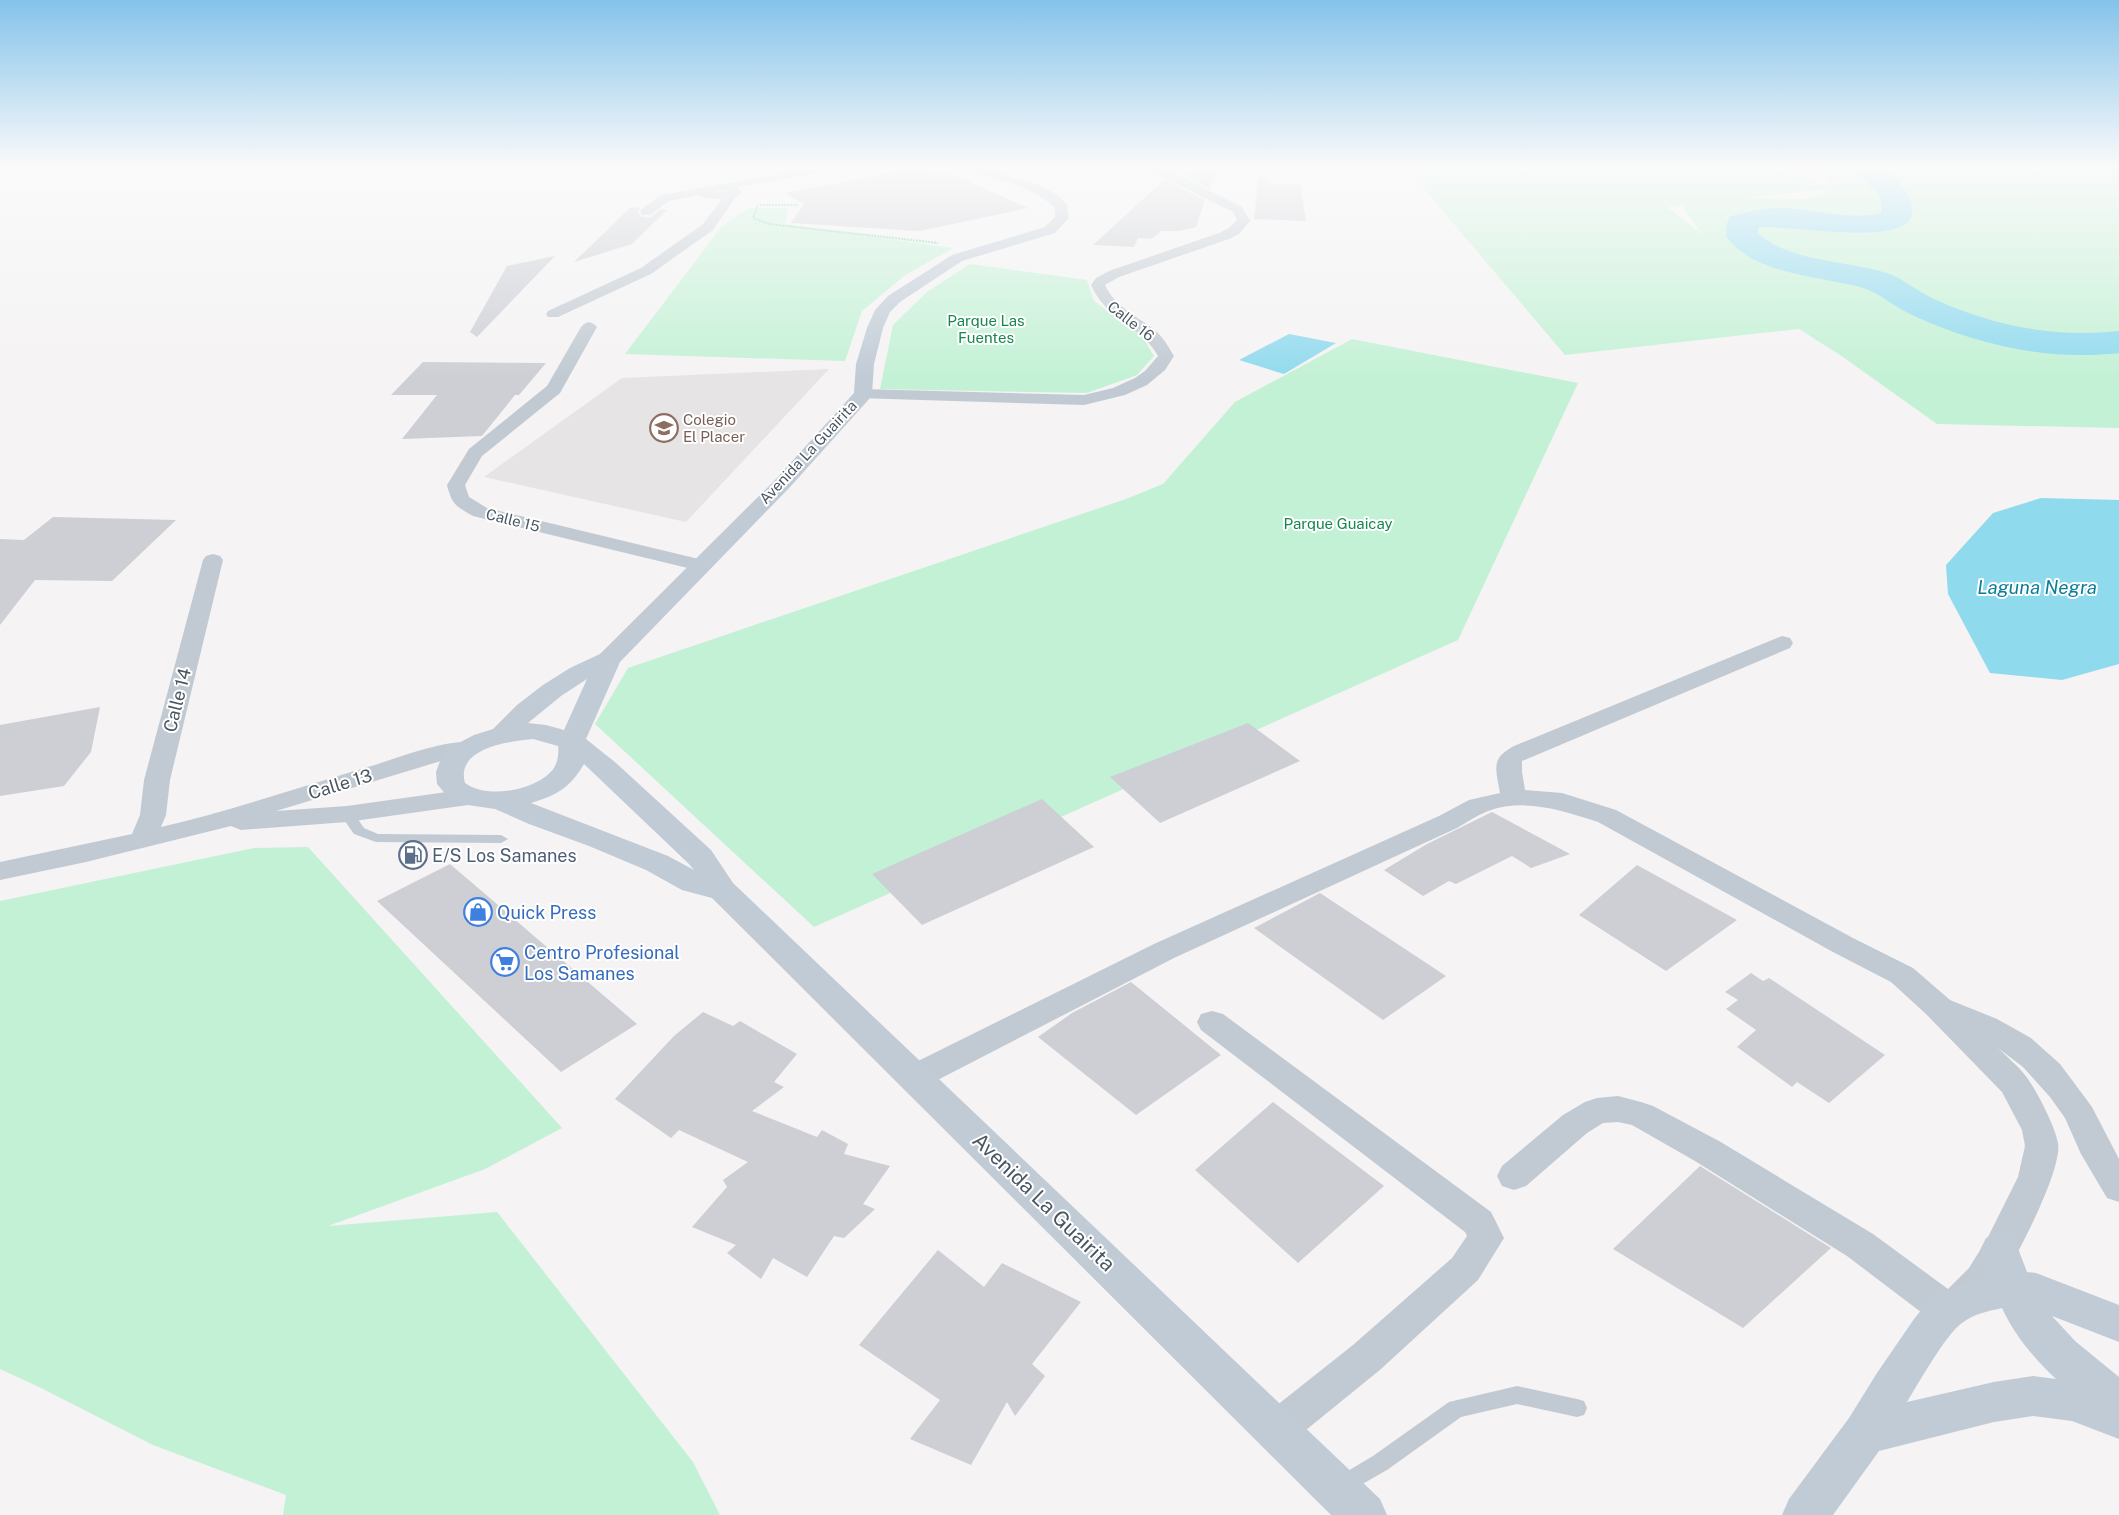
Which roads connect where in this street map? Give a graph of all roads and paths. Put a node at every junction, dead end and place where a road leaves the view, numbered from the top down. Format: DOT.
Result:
graph roads {
  1 [pos="693,238"];
  2 [pos="888,238"];
  3 [pos="1024,238"];
  4 [pos="1219,238"];
  5 [pos="942,244"];
  6 [pos="553,314"];
  7 [pos="589,327"];
  8 [pos="863,394"];
  9 [pos="213,560"];
  10 [pos="700,565"];
  11 [pos="1782,642"];
  12 [pos="609,660"];
  13 [pos="503,734"];
  14 [pos="572,741"];
  15 [pos="469,748"];
  16 [pos="1514,796"];
  17 [pos="468,797"];
  18 [pos="502,800"];
  19 [pos="347,814"];
  20 [pos="211,824"];
  21 [pos="143,839"];
  22 [pos="501,839"];
  23 [pos="0,870"];
  24 [pos="722,890"];
  25 [pos="1937,1006"];
  26 [pos="1212,1022"];
  27 [pos="915,1077"];
  28 [pos="1514,1176"];
  29 [pos="2119,1188"];
  30 [pos="2006,1269"];
  31 [pos="1952,1308"];
  32 [pos="2119,1324"];
  33 [pos="2119,1404"];
  34 [pos="1577,1408"];
  35 [pos="2119,1418"];
  36 [pos="1276,1430"];
  37 [pos="1865,1433"];
  38 [pos="1337,1488"];
  39 [pos="1807,1514"];
  40 [pos="1364,1515"];
  1 -- 6 [label="street"];
  2 -- 5 [label="path"];
  3 -- 8 [label="street, Avenida La Guairita"];
  4 -- 8 [label="street, Calle 16"];
  7 -- 10 [label="street, Calle 15"];
  8 -- 10 [label="street, Avenida La Guairita"];
  9 -- 21 [label="street, Calle 14"];
  10 -- 12 [label="street, Avenida La Guairita"];
  11 -- 16 [label="street"];
  12 -- 13 [label="street, Avenida La Guairita"];
  12 -- 14 [label="street, Avenida La Guairita"];
  13 -- 14 [label="street, Avenida La Guairita"];
  13 -- 15 [label="street, Avenida La Guairita"];
  14 -- 18 [label="street, Avenida La Guairita"];
  14 -- 24 [label="street, Avenida La Guairita"];
  15 -- 17 [label="street, Avenida La Guairita"];
  15 -- 20 [label="street, Calle 13"];
  16 -- 25 [label="street"];
  16 -- 27 [label="street"];
  17 -- 18 [label="street, Avenida La Guairita"];
  17 -- 19 [label="street, Calle 13"];
  18 -- 24 [label="street, Avenida La Guairita"];
  19 -- 20 [label="street, Calle 13"];
  19 -- 22 [label="lane"];
  20 -- 21 [label="street, Calle 13"];
  21 -- 23 [label="street, Calle 13"];
  24 -- 27 [label="street, Avenida La Guairita"];
  25 -- 29 [label="street"];
  25 -- 30 [label="street"];
  26 -- 36 [label="street"];
  27 -- 36 [label="street, Avenida La Guairita"];
  28 -- 31 [label="street"];
  30 -- 31 [label="street"];
  30 -- 32 [label="street"];
  30 -- 33 [label="street"];
  31 -- 37 [label="street"];
  34 -- 38 [label="lane"];
  35 -- 37 [label="street"];
  36 -- 38 [label="street, Avenida La Guairita"];
  37 -- 39 [label="street"];
  38 -- 40 [label="street, Avenida La Guairita"];
}
